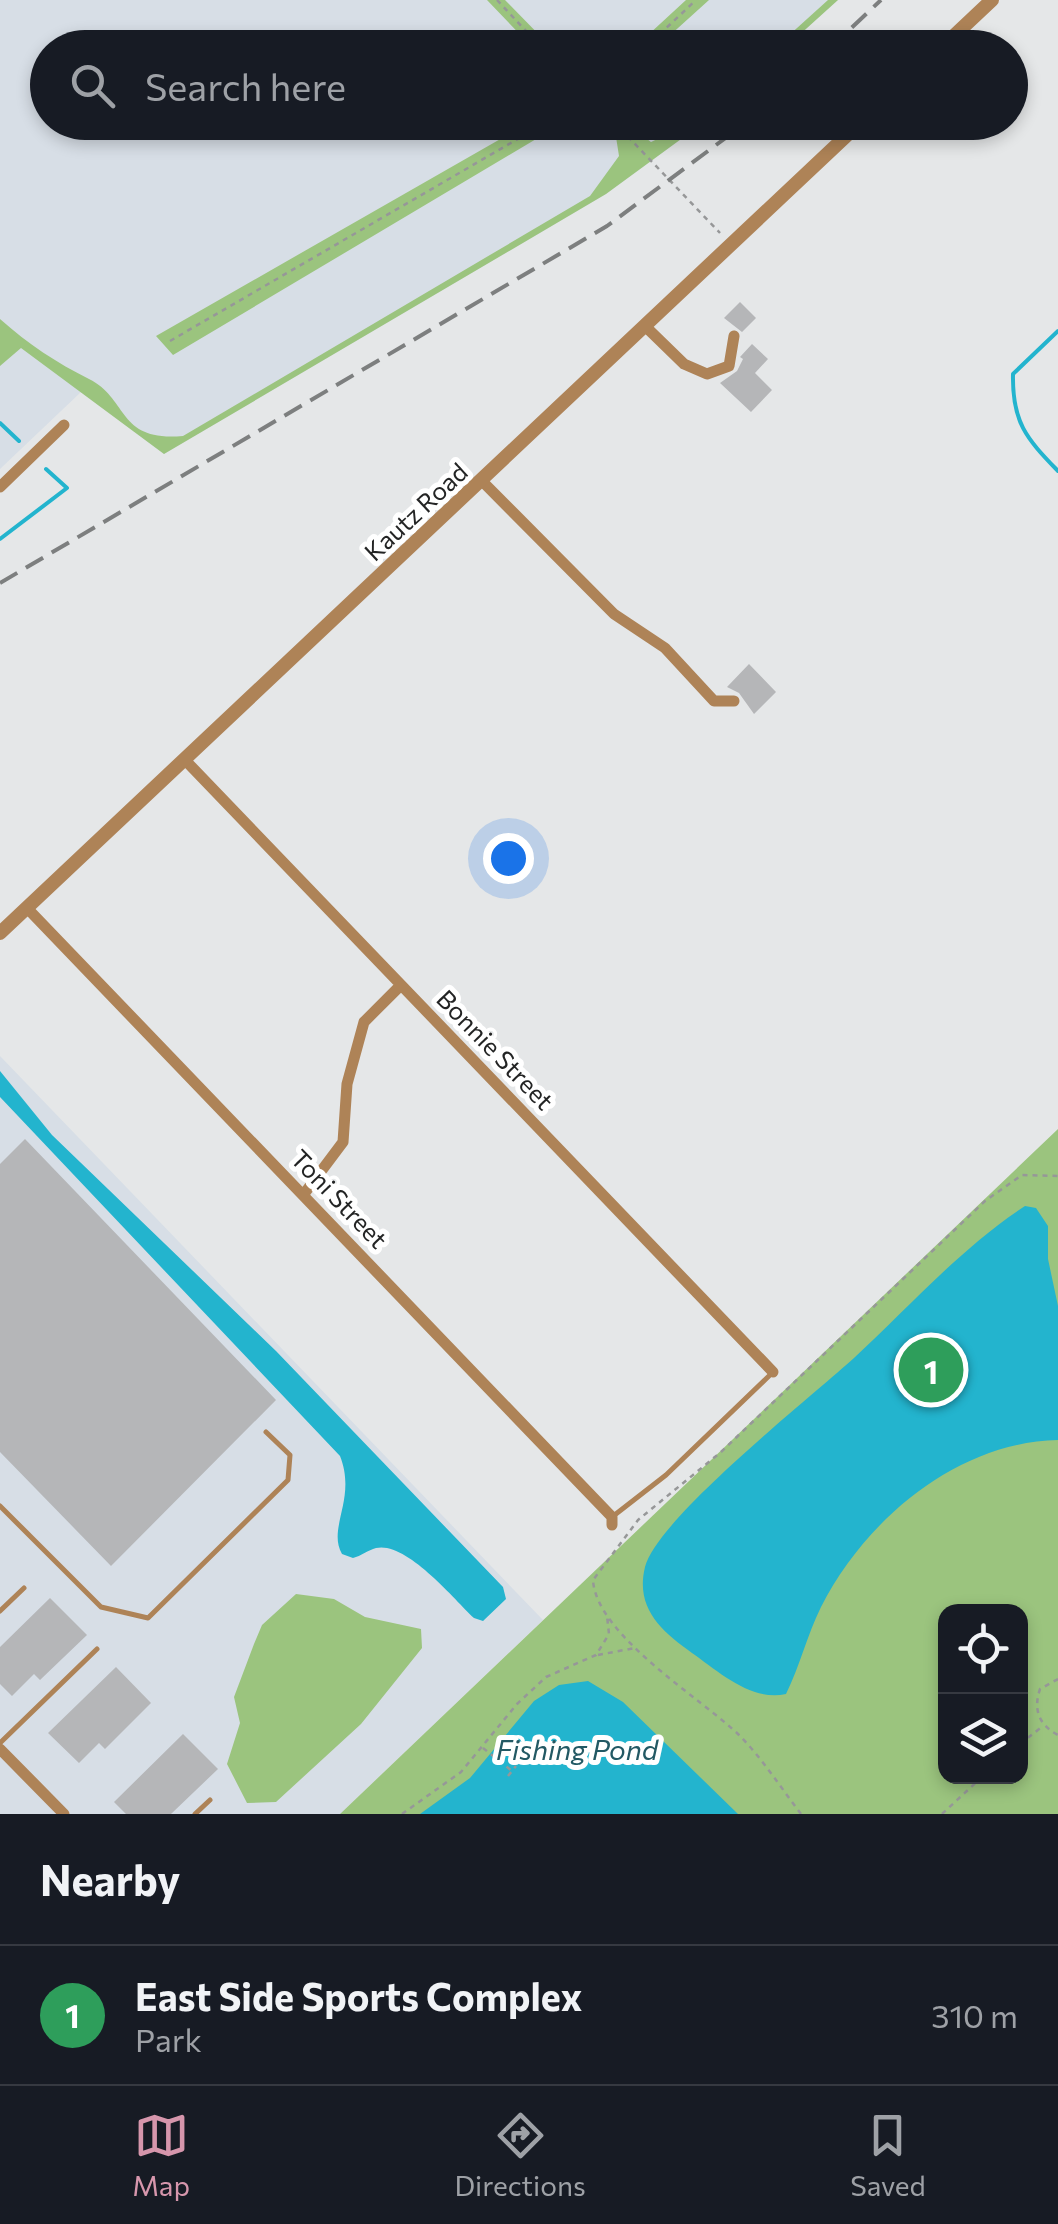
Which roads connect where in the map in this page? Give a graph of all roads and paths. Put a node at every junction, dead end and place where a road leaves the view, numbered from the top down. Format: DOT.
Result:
graph roads {
  1 [pos="497,0"];
  2 [pos="696,0"];
  3 [pos="992,0"];
  4 [pos="525,30"];
  5 [pos="665,30"];
  6 [pos="960,30"];
  7 [pos="516,140"];
  8 [pos="631,140"];
  9 [pos="842,140"];
  10 [pos="730,244"];
  11 [pos="646,327"];
  12 [pos="734,336"];
  13 [pos="170,341"];
  14 [pos="64,425"];
  15 [pos="482,481"];
  16 [pos="0,487"];
  17 [pos="734,701"];
  18 [pos="185,760"];
  19 [pos="27,908"];
  20 [pos="0,933"];
  21 [pos="401,985"];
  22 [pos="1058,1176"];
  23 [pos="304,1194"];
  24 [pos="773,1372"];
  25 [pos="266,1432"];
  26 [pos="0,1506"];
  27 [pos="612,1521"];
  28 [pos="24,1588"];
  29 [pos="0,1611"];
  30 [pos="607,1613"];
  31 [pos="636,1648"];
  32 [pos="97,1650"];
  33 [pos="596,1655"];
  34 [pos="1058,1679"];
  35 [pos="1044,1725"];
  36 [pos="1058,1735"];
  37 [pos="1028,1738"];
  38 [pos="0,1746"];
  39 [pos="482,1747"];
  40 [pos="516,1766"];
  41 [pos="512,1771"];
  42 [pos="508,1776"];
  43 [pos="974,1784"];
  44 [pos="210,1800"];
  45 [pos="56,1811"];
  46 [pos="195,1814"];
  47 [pos="402,1814"];
  48 [pos="802,1814"];
  49 [pos="942,1814"];
  1 -- 4 [label="path"];
  2 -- 5 [label="path"];
  3 -- 6 [label="street"];
  7 -- 13 [label="path"];
  8 -- 10 [label="path"];
  9 -- 10 [label="street, Kautz Road"];
  10 -- 11 [label="street, Kautz Road"];
  11 -- 12 [label="street"];
  11 -- 15 [label="street, Kautz Road"];
  14 -- 16 [label="street"];
  15 -- 17 [label="street"];
  15 -- 18 [label="street, Kautz Road"];
  18 -- 19 [label="street, Kautz Road"];
  18 -- 21 [label="street, Bonnie Street"];
  19 -- 20 [label="street, Kautz Road"];
  19 -- 23 [label="street, Toni Street"];
  21 -- 23 [label="street"];
  21 -- 24 [label="street, Bonnie Street"];
  22 -- 30 [label="path"];
  23 -- 27 [label="street, Toni Street"];
  24 -- 27 [label="lane"];
  25 -- 26 [label="lane"];
  28 -- 29 [label="lane"];
  30 -- 31 [label="path"];
  30 -- 33 [label="path"];
  31 -- 33 [label="path"];
  31 -- 48 [label="path"];
  32 -- 38 [label="lane"];
  33 -- 39 [label="path"];
  34 -- 35 [label="path"];
  35 -- 36 [label="path"];
  35 -- 37 [label="path"];
  38 -- 45 [label="street"];
  39 -- 41 [label="path"];
  39 -- 47 [label="path"];
  40 -- 41 [label="path"];
  41 -- 42 [label="path"];
  43 -- 49 [label="path"];
  44 -- 46 [label="lane"];
}
